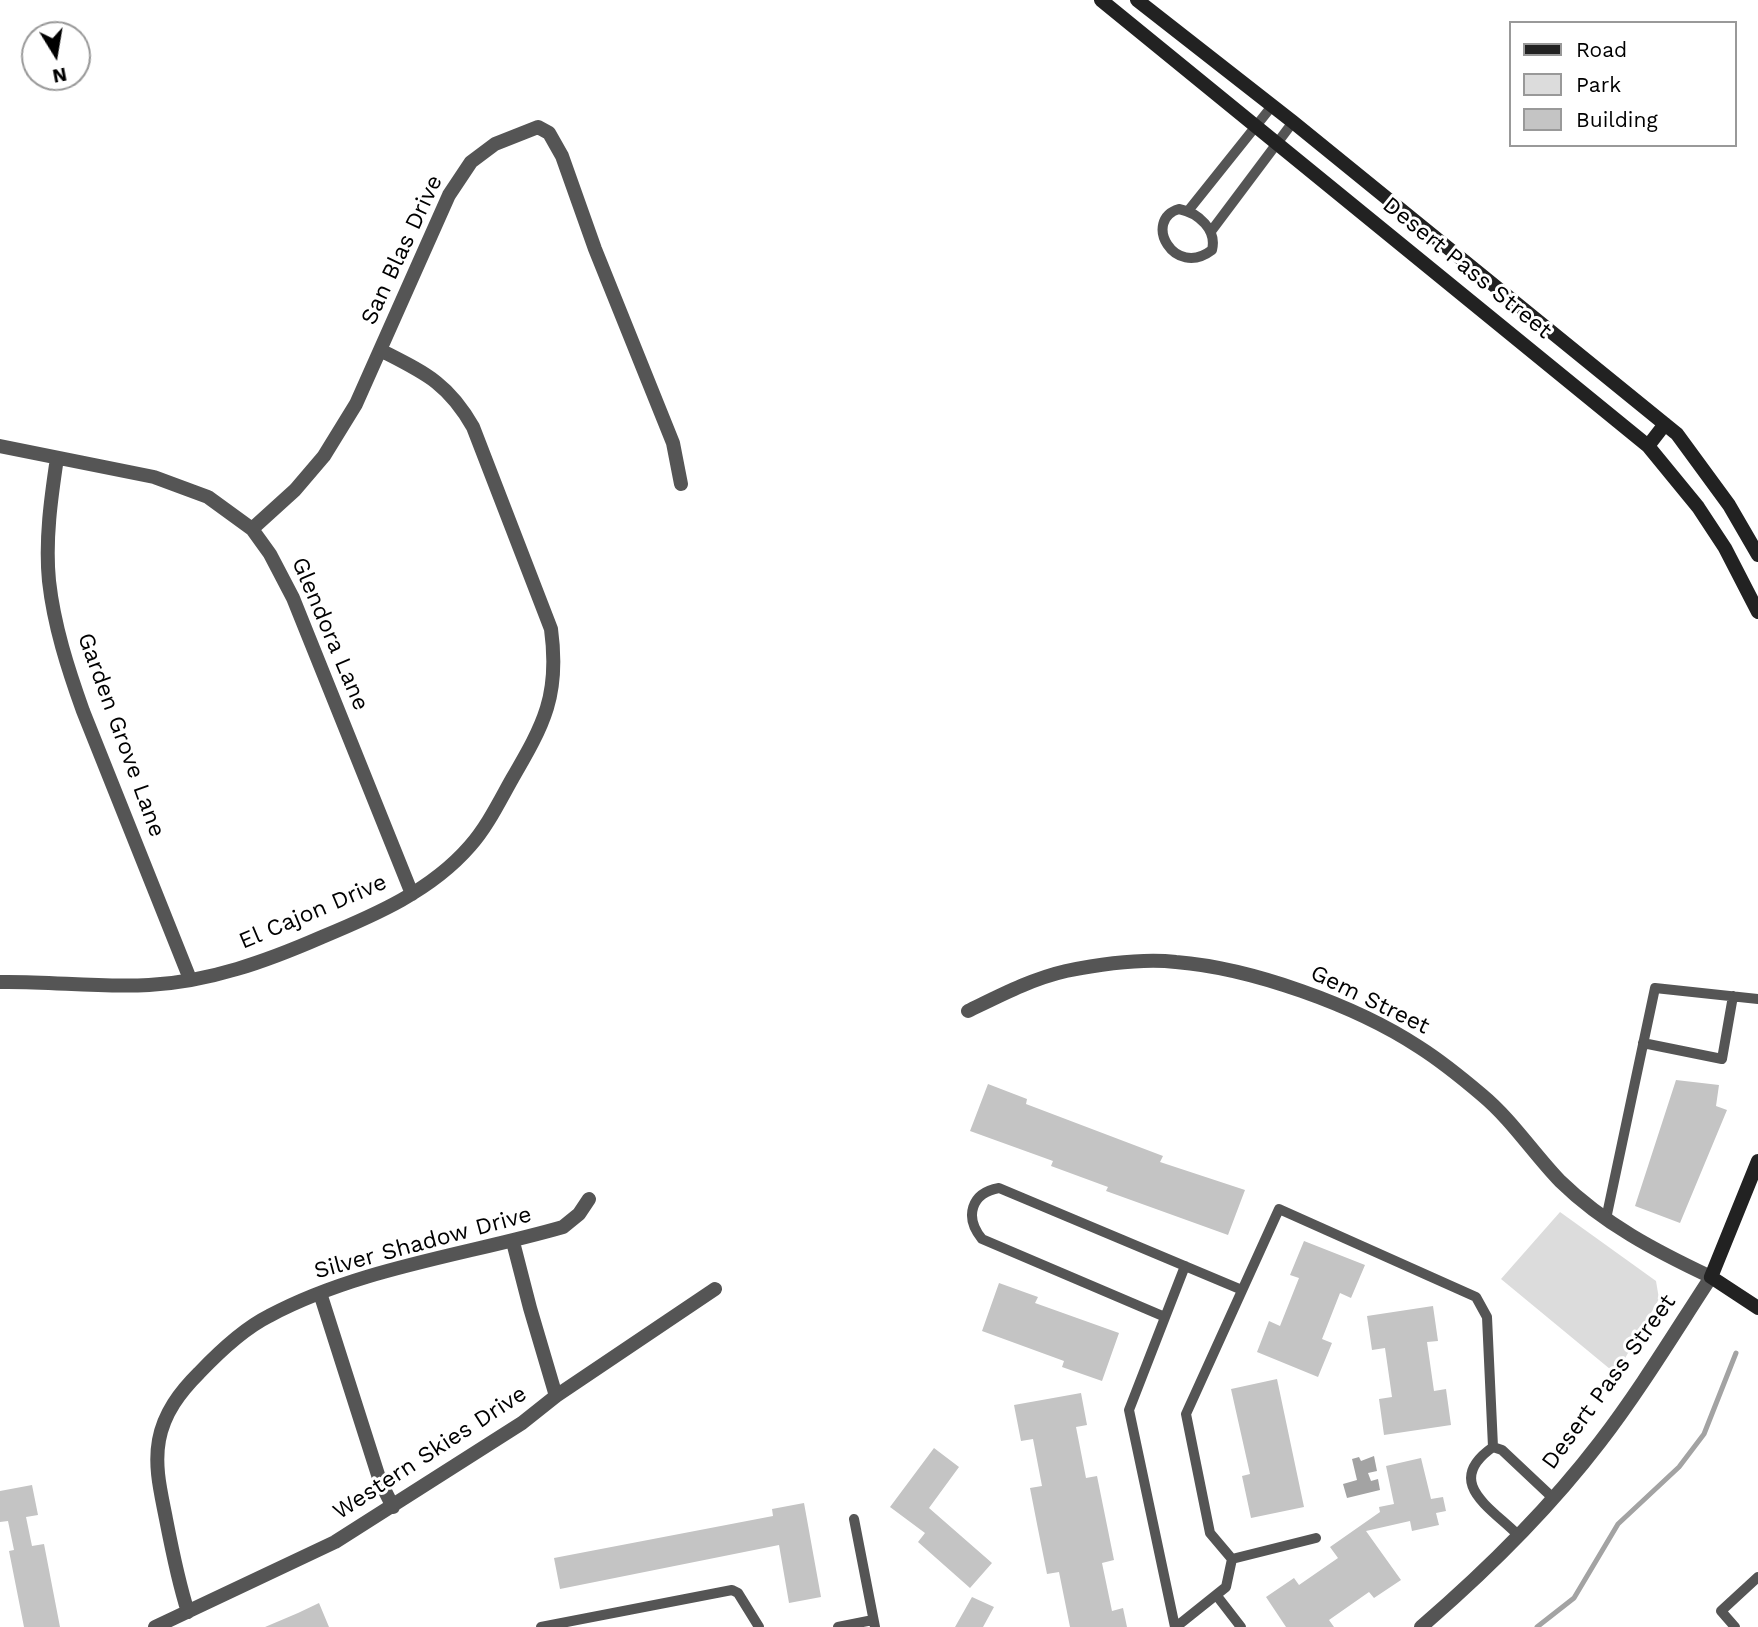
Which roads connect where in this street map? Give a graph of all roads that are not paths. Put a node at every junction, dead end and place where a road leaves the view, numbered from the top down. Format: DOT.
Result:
graph roads {
  1 [pos="1101,0"];
  2 [pos="1137,0"];
  3 [pos="1272,106"];
  4 [pos="1293,122"];
  5 [pos="1256,125"];
  6 [pos="1278,143"];
  7 [pos="1188,211"];
  8 [pos="1212,230"];
  9 [pos="382,351"];
  10 [pos="1665,424"];
  11 [pos="0,446"];
  12 [pos="1648,446"];
  13 [pos="57,458"];
  14 [pos="681,484"];
  15 [pos="252,529"];
  16 [pos="1758,555"];
  17 [pos="1758,612"];
  18 [pos="412,894"];
  19 [pos="190,979"];
  20 [pos="0,982"];
  21 [pos="1733,996"];
  22 [pos="1758,999"];
  23 [pos="968,1011"];
  24 [pos="1643,1043"];
  25 [pos="1758,1161"];
  26 [pos="589,1199"];
  27 [pos="1605,1219"];
  28 [pos="513,1242"];
  29 [pos="1185,1266"];
  30 [pos="1711,1277"];
  31 [pos="715,1289"];
  32 [pos="1242,1290"];
  33 [pos="320,1293"];
  34 [pos="1758,1308"];
  35 [pos="1165,1317"];
  36 [pos="556,1396"];
  37 [pos="1493,1447"];
  38 [pos="1553,1498"];
  39 [pos="393,1507"];
  40 [pos="854,1519"];
  41 [pos="1518,1535"];
  42 [pos="1317,1538"];
  43 [pos="1231,1559"];
  44 [pos="1758,1577"];
  45 [pos="1216,1596"];
  46 [pos="188,1612"];
  47 [pos="874,1623"];
  48 [pos="155,1627"];
  49 [pos="541,1627"];
  50 [pos="759,1627"];
  51 [pos="838,1627"];
  52 [pos="1175,1627"];
  53 [pos="1241,1627"];
  54 [pos="1421,1627"];
  55 [pos="1735,1627"];
  1 -- 5 [label="street, Desert Pass Street"];
  2 -- 3 [label="street, Desert Pass Street"];
  3 -- 4 [label="street, Desert Pass Street"];
  3 -- 5 [label="lane"];
  4 -- 6 [label="lane"];
  4 -- 10 [label="street, Desert Pass Street"];
  5 -- 6 [label="street, Desert Pass Street"];
  5 -- 7 [label="lane"];
  6 -- 8 [label="lane"];
  6 -- 12 [label="street, Desert Pass Street"];
  7 -- 8 [label="lane"];
  7 -- 8 [label="lane"];
  9 -- 14 [label="street, San Blas Drive"];
  9 -- 15 [label="street, San Blas Drive"];
  9 -- 18 [label="street, El Cajon Drive"];
  10 -- 12 [label="street"];
  10 -- 16 [label="street, Desert Pass Street"];
  11 -- 13 [label="street, Glendora Lane"];
  12 -- 17 [label="street, Desert Pass Street"];
  13 -- 15 [label="street, Glendora Lane"];
  13 -- 19 [label="street, Garden Grove Lane"];
  15 -- 18 [label="street, Glendora Lane"];
  18 -- 19 [label="street, El Cajon Drive"];
  19 -- 20 [label="street, El Cajon Drive"];
  21 -- 22 [label="lane"];
  21 -- 24 [label="lane"];
  21 -- 24 [label="lane"];
  23 -- 27 [label="street, Gem Street"];
  24 -- 27 [label="lane"];
  25 -- 30 [label="street, Desert Pass Street"];
  26 -- 28 [label="street, Silver Shadow Drive"];
  27 -- 30 [label="street, Gem Street"];
  28 -- 33 [label="street, Silver Shadow Drive"];
  28 -- 36 [label="street"];
  29 -- 32 [label="lane"];
  29 -- 35 [label="lane"];
  29 -- 35 [label="lane"];
  30 -- 34 [label="street, Gem Street"];
  30 -- 38 [label="street, Desert Pass Street"];
  31 -- 36 [label="street, Western Skies Drive"];
  32 -- 37 [label="lane"];
  32 -- 43 [label="lane"];
  33 -- 39 [label="street"];
  33 -- 46 [label="street, Silver Shadow Drive"];
  35 -- 52 [label="lane"];
  36 -- 39 [label="street, Western Skies Drive"];
  37 -- 38 [label="lane"];
  37 -- 41 [label="lane"];
  38 -- 41 [label="street, Desert Pass Street"];
  39 -- 46 [label="street, Western Skies Drive"];
  40 -- 47 [label="lane"];
  41 -- 54 [label="street, Desert Pass Street"];
  42 -- 43 [label="lane"];
  43 -- 45 [label="lane"];
  44 -- 55 [label="lane"];
  45 -- 52 [label="lane"];
  45 -- 53 [label="lane"];
  46 -- 48 [label="street, Western Skies Drive"];
  47 -- 51 [label="lane"];
  49 -- 50 [label="lane"];
}
